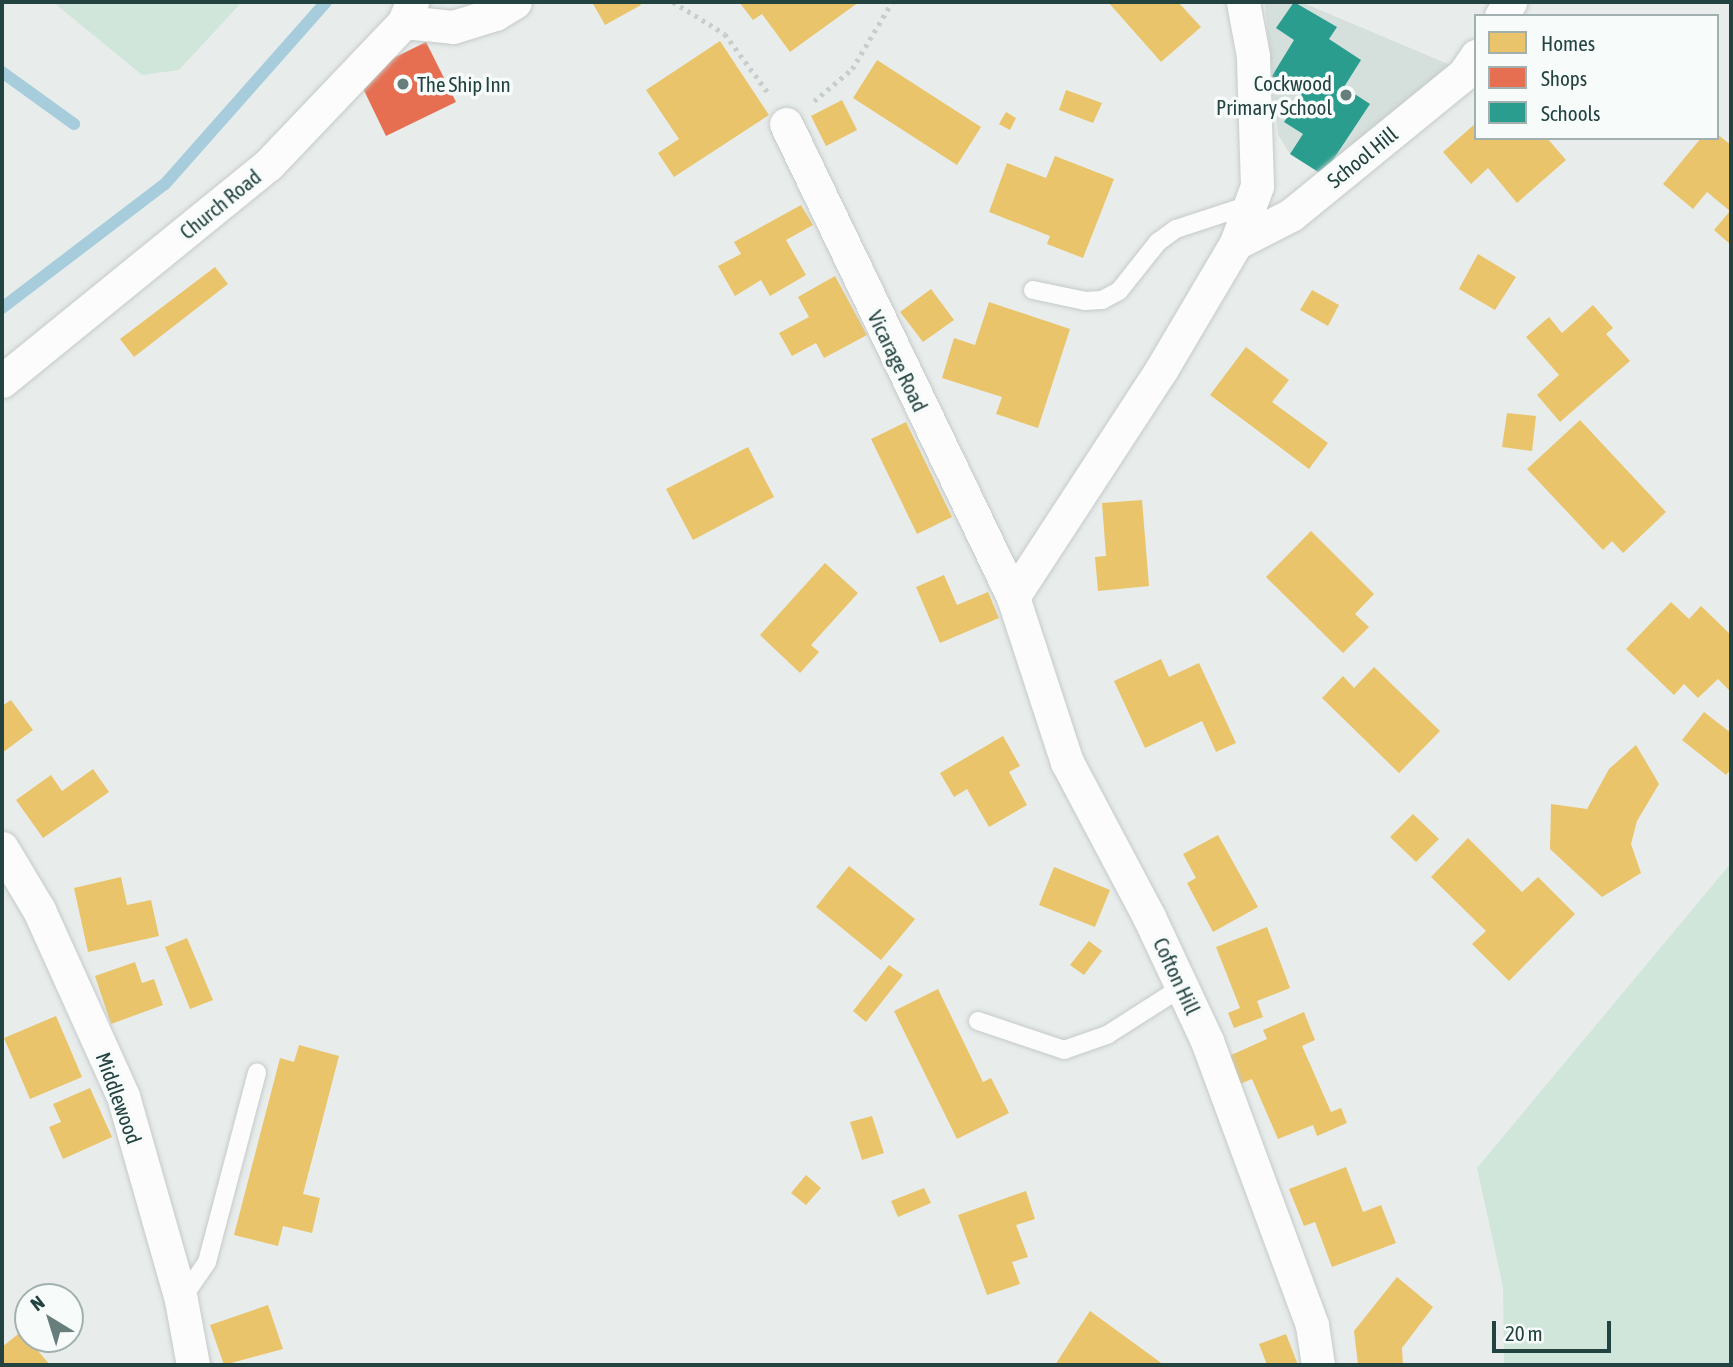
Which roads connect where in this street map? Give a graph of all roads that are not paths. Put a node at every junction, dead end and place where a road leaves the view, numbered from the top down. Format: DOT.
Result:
graph roads {
  1 [pos="515,2"];
  2 [pos="1243,2"];
  3 [pos="408,12"];
  4 [pos="1474,59"];
  5 [pos="786,124"];
  6 [pos="1249,205"];
  7 [pos="1236,243"];
  8 [pos="1033,290"];
  9 [pos="2,381"];
  10 [pos="1013,597"];
  11 [pos="2,848"];
  12 [pos="1182,987"];
  13 [pos="978,1021"];
  14 [pos="257,1073"];
  15 [pos="181,1300"];
  16 [pos="193,1365"];
  17 [pos="1318,1365"];
  1 -- 3 [label="street"];
  2 -- 6 [label="street"];
  3 -- 9 [label="street, Church Road"];
  4 -- 7 [label="street, School Hill"];
  5 -- 10 [label="street, Vicarage Road"];
  6 -- 7 [label="street"];
  6 -- 8 [label="lane"];
  7 -- 10 [label="street"];
  10 -- 12 [label="street, Cofton Hill"];
  11 -- 15 [label="street, Middlewood"];
  12 -- 13 [label="lane"];
  12 -- 17 [label="street, Cofton Hill"];
  14 -- 15 [label="lane"];
  15 -- 16 [label="street, Middlewood"];
}
